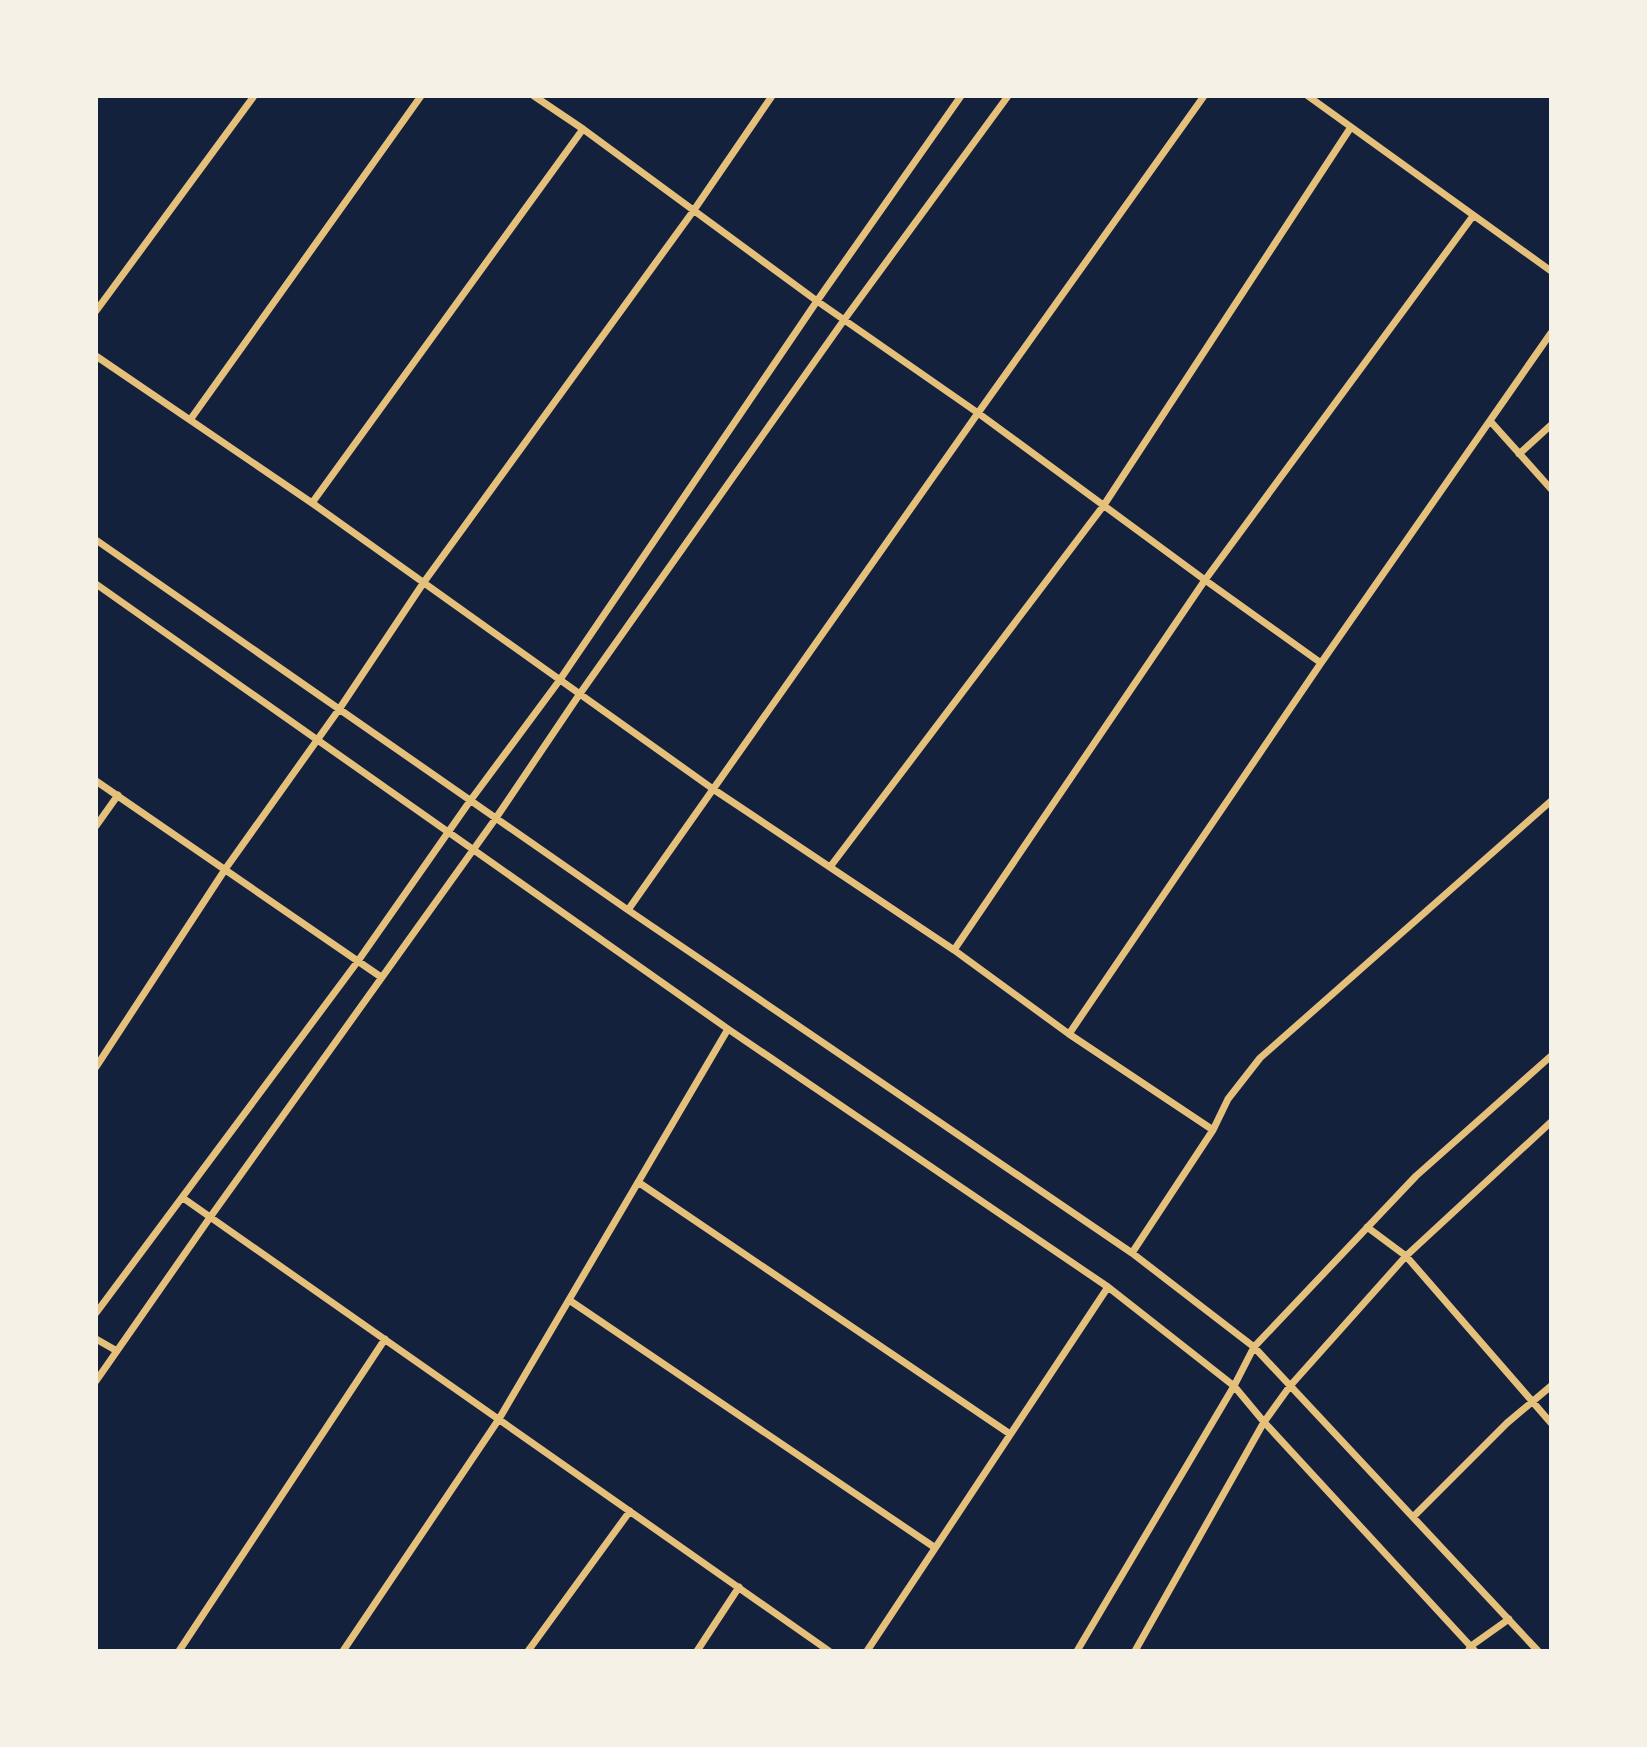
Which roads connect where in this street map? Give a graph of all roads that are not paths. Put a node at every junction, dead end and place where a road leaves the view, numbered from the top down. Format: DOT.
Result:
graph roads {
  1 [pos="254,96"];
  2 [pos="421,96"];
  3 [pos="534,96"];
  4 [pos="772,96"];
  5 [pos="961,96"];
  6 [pos="1008,96"];
  7 [pos="1204,96"];
  8 [pos="1308,96"];
  9 [pos="1351,127"];
  10 [pos="583,129"];
  11 [pos="694,210"];
  12 [pos="1473,216"];
  13 [pos="1551,271"];
  14 [pos="817,301"];
  15 [pos="96,311"];
  16 [pos="844,320"];
  17 [pos="1551,333"];
  18 [pos="96,355"];
  19 [pos="978,413"];
  20 [pos="190,420"];
  21 [pos="1491,422"];
  22 [pos="1551,425"];
  23 [pos="1519,454"];
  24 [pos="1551,489"];
  25 [pos="312,503"];
  26 [pos="1104,505"];
  27 [pos="96,540"];
  28 [pos="1205,580"];
  29 [pos="424,582"];
  30 [pos="96,584"];
  31 [pos="1321,663"];
  32 [pos="559,681"];
  33 [pos="579,695"];
  34 [pos="340,708"];
  35 [pos="319,738"];
  36 [pos="96,781"];
  37 [pos="713,789"];
  38 [pos="118,795"];
  39 [pos="470,801"];
  40 [pos="1551,802"];
  41 [pos="496,818"];
  42 [pos="96,826"];
  43 [pos="449,831"];
  44 [pos="473,848"];
  45 [pos="830,867"];
  46 [pos="226,868"];
  47 [pos="628,910"];
  48 [pos="954,950"];
  49 [pos="358,961"];
  50 [pos="381,978"];
  51 [pos="728,1028"];
  52 [pos="1069,1034"];
  53 [pos="1551,1056"];
  54 [pos="96,1067"];
  55 [pos="1551,1122"];
  56 [pos="1213,1130"];
  57 [pos="638,1182"];
  58 [pos="183,1198"];
  59 [pos="211,1216"];
  60 [pos="1367,1227"];
  61 [pos="1132,1253"];
  62 [pos="1406,1255"];
  63 [pos="1108,1287"];
  64 [pos="569,1300"];
  65 [pos="96,1313"];
  66 [pos="96,1339"];
  67 [pos="385,1339"];
  68 [pos="1254,1347"];
  69 [pos="117,1351"];
  70 [pos="96,1381"];
  71 [pos="1234,1386"];
  72 [pos="1290,1386"];
  73 [pos="1551,1386"];
  74 [pos="1533,1401"];
  75 [pos="499,1419"];
  76 [pos="1264,1422"];
  77 [pos="1551,1423"];
  78 [pos="1010,1434"];
  79 [pos="630,1511"];
  80 [pos="1413,1517"];
  81 [pos="934,1547"];
  82 [pos="739,1587"];
  83 [pos="1509,1619"];
  84 [pos="1471,1649"];
  85 [pos="179,1651"];
  86 [pos="343,1651"];
  87 [pos="528,1651"];
  88 [pos="696,1651"];
  89 [pos="829,1651"];
  90 [pos="867,1651"];
  91 [pos="1077,1651"];
  92 [pos="1135,1651"];
  93 [pos="1538,1651"];
  1 -- 15 [label="street"];
  2 -- 20 [label="street"];
  3 -- 10 [label="street"];
  4 -- 11 [label="street"];
  5 -- 14 [label="street"];
  6 -- 16 [label="street"];
  7 -- 19 [label="street"];
  8 -- 9 [label="street"];
  9 -- 12 [label="street"];
  9 -- 26 [label="street"];
  10 -- 11 [label="street"];
  10 -- 25 [label="street"];
  11 -- 14 [label="street"];
  11 -- 29 [label="street"];
  12 -- 13 [label="street"];
  12 -- 28 [label="street"];
  14 -- 16 [label="street"];
  14 -- 32 [label="street"];
  16 -- 19 [label="street"];
  16 -- 33 [label="street"];
  17 -- 21 [label="street"];
  18 -- 20 [label="street"];
  19 -- 26 [label="street"];
  19 -- 37 [label="street"];
  20 -- 25 [label="street"];
  21 -- 23 [label="street"];
  21 -- 31 [label="street"];
  22 -- 23 [label="street"];
  23 -- 24 [label="street"];
  25 -- 29 [label="street"];
  26 -- 28 [label="street"];
  26 -- 45 [label="street"];
  27 -- 34 [label="street"];
  28 -- 31 [label="street"];
  28 -- 48 [label="street"];
  29 -- 32 [label="street"];
  29 -- 34 [label="street"];
  30 -- 35 [label="street"];
  31 -- 52 [label="street"];
  32 -- 33 [label="street"];
  32 -- 39 [label="street"];
  33 -- 37 [label="street"];
  33 -- 41 [label="street"];
  34 -- 35 [label="street"];
  34 -- 39 [label="street"];
  35 -- 43 [label="street"];
  35 -- 46 [label="street"];
  36 -- 38 [label="street"];
  37 -- 45 [label="street"];
  37 -- 47 [label="street"];
  38 -- 42 [label="street"];
  38 -- 46 [label="street"];
  39 -- 41 [label="street"];
  39 -- 43 [label="street"];
  40 -- 56 [label="street"];
  41 -- 44 [label="street"];
  41 -- 47 [label="street"];
  43 -- 44 [label="street"];
  43 -- 49 [label="street"];
  44 -- 50 [label="street"];
  44 -- 51 [label="street"];
  45 -- 48 [label="street"];
  46 -- 49 [label="street"];
  46 -- 54 [label="street"];
  47 -- 61 [label="street"];
  48 -- 52 [label="street"];
  49 -- 50 [label="street"];
  49 -- 58 [label="street"];
  50 -- 59 [label="street"];
  51 -- 57 [label="street"];
  51 -- 63 [label="street"];
  52 -- 56 [label="street"];
  53 -- 60 [label="street"];
  55 -- 62 [label="street"];
  56 -- 61 [label="street"];
  57 -- 64 [label="street"];
  57 -- 78 [label="street"];
  58 -- 59 [label="street"];
  58 -- 65 [label="street"];
  59 -- 67 [label="street"];
  59 -- 69 [label="street"];
  60 -- 62 [label="street"];
  60 -- 68 [label="street"];
  61 -- 68 [label="street"];
  62 -- 72 [label="street"];
  62 -- 74 [label="street"];
  63 -- 71 [label="street"];
  63 -- 78 [label="street"];
  64 -- 75 [label="street"];
  64 -- 81 [label="street"];
  66 -- 69 [label="street"];
  67 -- 75 [label="street"];
  67 -- 85 [label="street"];
  68 -- 71 [label="street"];
  68 -- 72 [label="street"];
  69 -- 70 [label="street"];
  71 -- 76 [label="street"];
  71 -- 91 [label="street"];
  72 -- 76 [label="street"];
  72 -- 80 [label="street"];
  73 -- 74 [label="street"];
  74 -- 77 [label="street"];
  74 -- 80 [label="street"];
  75 -- 79 [label="street"];
  75 -- 86 [label="street"];
  76 -- 84 [label="street"];
  76 -- 92 [label="street"];
  78 -- 81 [label="street"];
  79 -- 82 [label="street"];
  79 -- 87 [label="street"];
  80 -- 83 [label="street"];
  81 -- 90 [label="street"];
  82 -- 88 [label="street"];
  82 -- 89 [label="street"];
  83 -- 84 [label="street"];
  83 -- 93 [label="street"];
}
